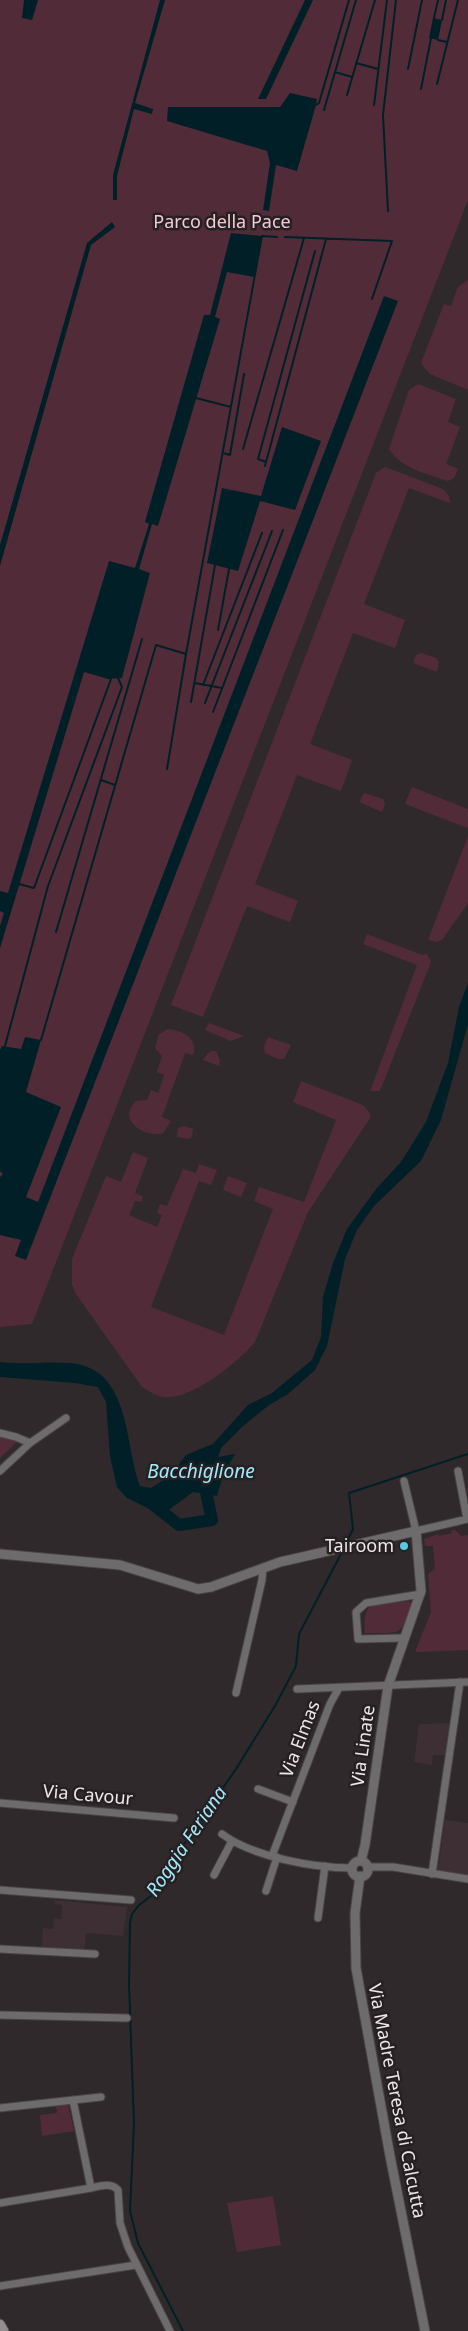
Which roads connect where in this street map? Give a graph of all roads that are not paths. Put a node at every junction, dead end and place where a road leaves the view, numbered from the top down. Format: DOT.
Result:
graph roads {
  1 [pos="66,1418"];
  2 [pos="0,1434"];
  3 [pos="30,1444"];
  4 [pos="0,1471"];
  5 [pos="458,1471"];
  6 [pos="404,1481"];
  7 [pos="468,1519"];
  8 [pos="416,1531"];
  9 [pos="0,1554"];
  10 [pos="263,1568"];
  11 [pos="421,1594"];
  12 [pos="404,1638"];
  13 [pos="460,1682"];
  14 [pos="468,1682"];
  15 [pos="388,1686"];
  16 [pos="339,1688"];
  17 [pos="297,1689"];
  18 [pos="236,1693"];
  19 [pos="258,1789"];
  20 [pos="292,1802"];
  21 [pos="0,1803"];
  22 [pos="174,1818"];
  23 [pos="222,1834"];
  24 [pos="232,1841"];
  25 [pos="275,1856"];
  26 [pos="364,1864"];
  27 [pos="325,1866"];
  28 [pos="352,1868"];
  29 [pos="432,1874"];
  30 [pos="214,1875"];
  31 [pos="360,1876"];
  32 [pos="468,1879"];
  33 [pos="0,1890"];
  34 [pos="266,1891"];
  35 [pos="131,1900"];
  36 [pos="318,1918"];
  37 [pos="0,1949"];
  38 [pos="95,1954"];
  39 [pos="0,2015"];
  40 [pos="127,2018"];
  41 [pos="101,2097"];
  42 [pos="73,2100"];
  43 [pos="0,2108"];
  44 [pos="91,2188"];
  45 [pos="0,2203"];
  46 [pos="136,2265"];
  47 [pos="0,2286"];
  48 [pos="0,2324"];
  49 [pos="4,2331"];
  50 [pos="170,2331"];
  51 [pos="425,2331"];
  1 -- 3 [label="street"];
  2 -- 3 [label="street"];
  3 -- 4 [label="street"];
  5 -- 7 [label="street"];
  6 -- 8 [label="street"];
  7 -- 8 [label="street"];
  8 -- 10 [label="street"];
  8 -- 11 [label="street, Via Linate"];
  9 -- 10 [label="street"];
  10 -- 18 [label="street"];
  11 -- 12 [label="street, Via Linate"];
  11 -- 12 [label="street"];
  12 -- 15 [label="street, Via Linate"];
  13 -- 14 [label="street, Via Elmas"];
  13 -- 15 [label="street, Via Elmas"];
  13 -- 29 [label="street"];
  15 -- 16 [label="street, Via Elmas"];
  15 -- 26 [label="street, Via Linate"];
  16 -- 17 [label="street, Via Elmas"];
  16 -- 20 [label="street, Via Elmas"];
  19 -- 20 [label="street, Via Elmas"];
  20 -- 25 [label="street, Via Elmas"];
  21 -- 22 [label="street, Via Cavour"];
  23 -- 24 [label="street"];
  24 -- 25 [label="street"];
  24 -- 30 [label="street"];
  25 -- 27 [label="street"];
  25 -- 34 [label="street, Via Elmas"];
  26 -- 28 [label="street"];
  26 -- 29 [label="street"];
  26 -- 31 [label="street"];
  27 -- 28 [label="street"];
  27 -- 36 [label="street"];
  28 -- 31 [label="street"];
  29 -- 32 [label="street"];
  31 -- 51 [label="street, Via Madre Teresa di Calcutta"];
  33 -- 35 [label="street"];
  37 -- 38 [label="street"];
  39 -- 40 [label="street"];
  41 -- 42 [label="street"];
  42 -- 43 [label="street"];
  42 -- 44 [label="street"];
  44 -- 45 [label="street"];
  44 -- 46 [label="street"];
  46 -- 47 [label="street"];
  46 -- 50 [label="street"];
  48 -- 49 [label="main road"];
}
